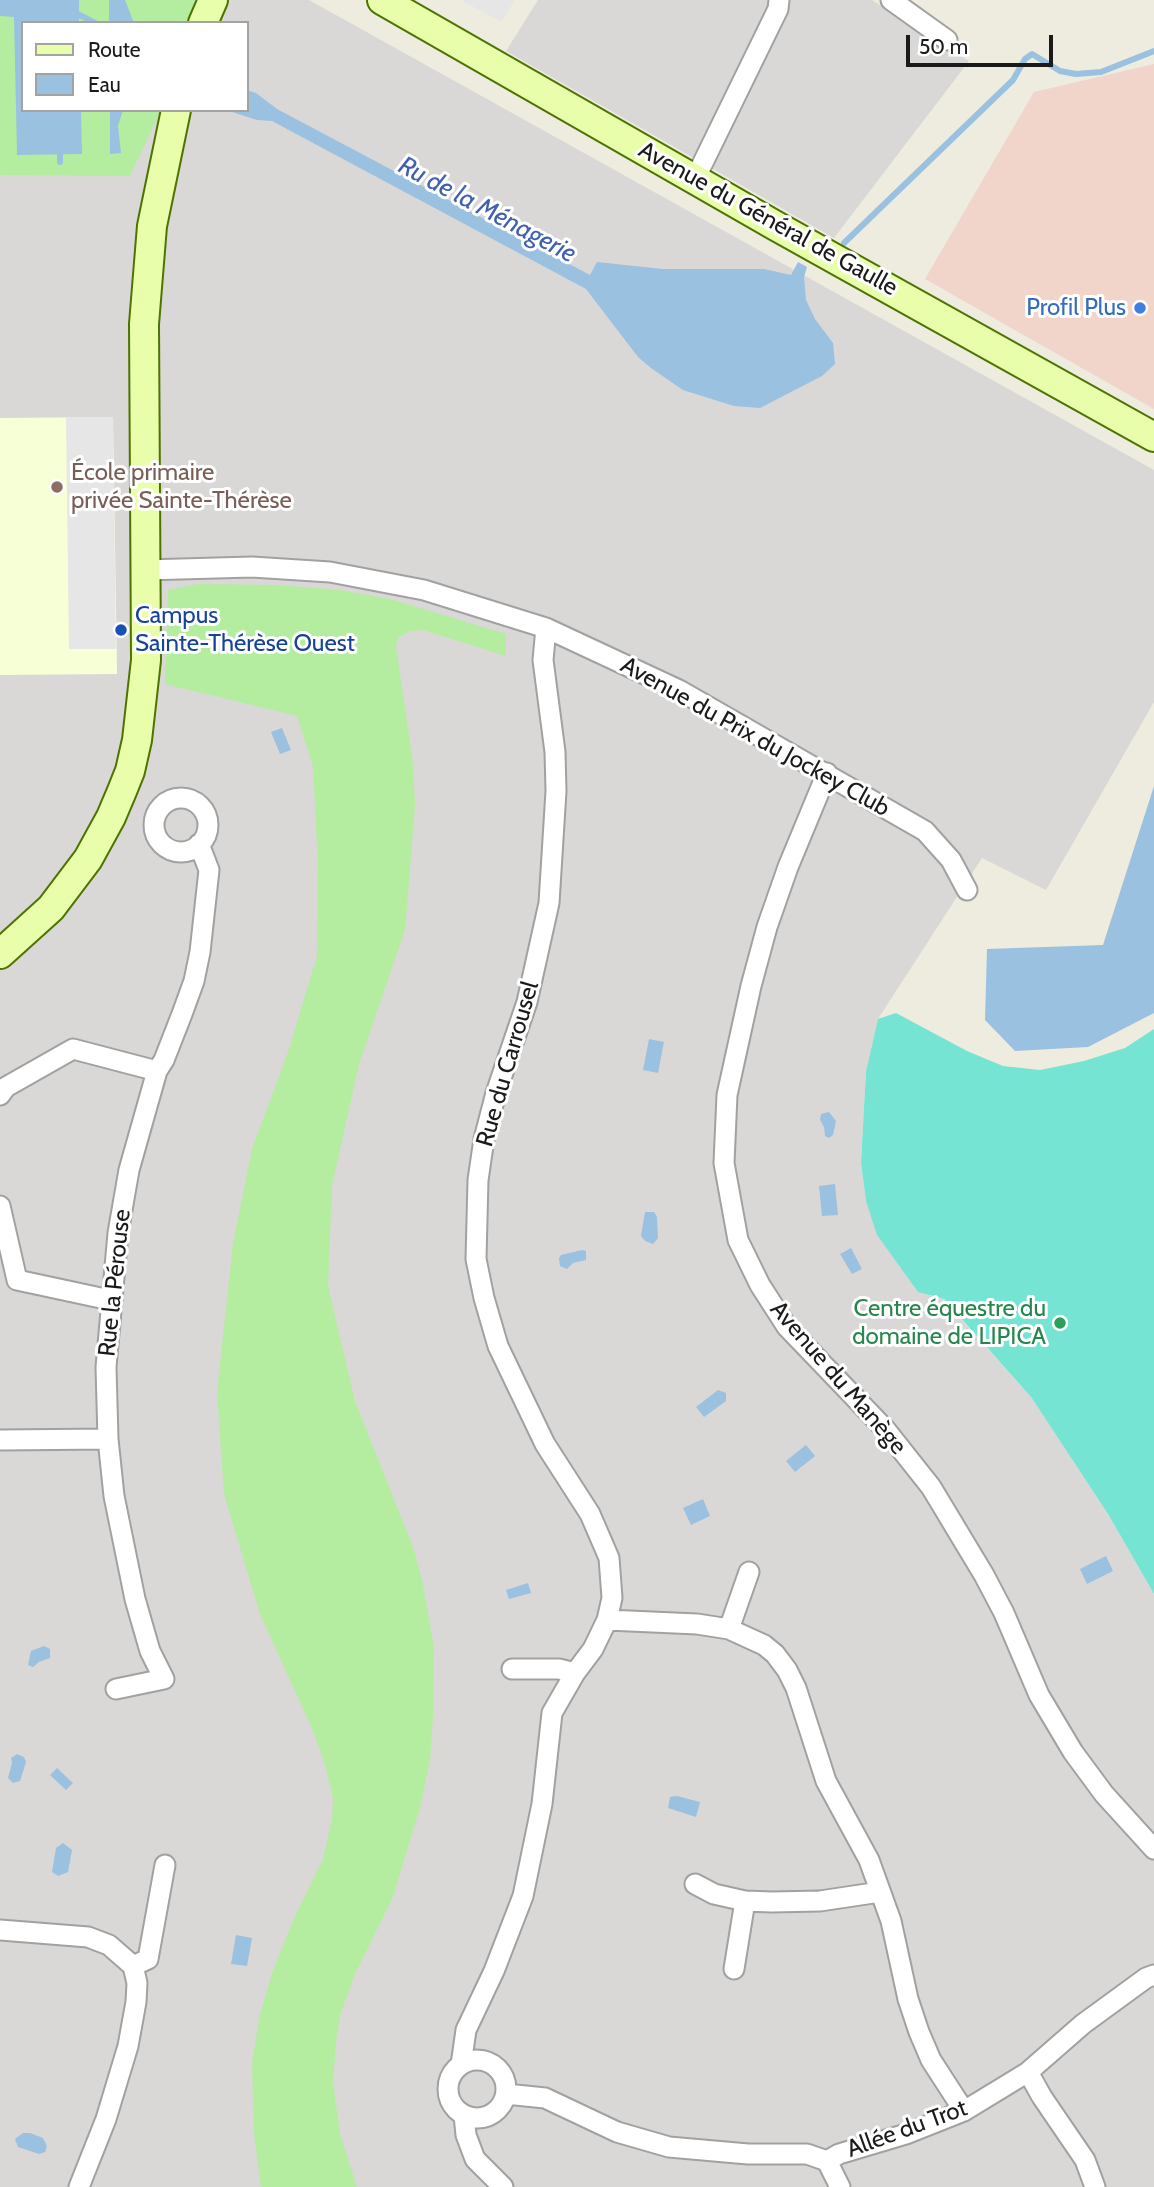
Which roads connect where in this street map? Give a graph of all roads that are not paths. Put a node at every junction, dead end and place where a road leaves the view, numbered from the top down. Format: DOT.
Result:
graph roads {
  1 [pos="213,0"];
  2 [pos="382,0"];
  3 [pos="779,0"];
  4 [pos="891,0"];
  5 [pos="204,21"];
  6 [pos="947,40"];
  7 [pos="176,112"];
  8 [pos="695,179"];
  9 [pos="1154,437"];
  10 [pos="145,570"];
  11 [pos="546,628"];
  12 [pos="827,773"];
  13 [pos="200,844"];
  14 [pos="968,890"];
  15 [pos="0,954"];
  16 [pos="157,1071"];
  17 [pos="0,1095"];
  18 [pos="0,1206"];
  19 [pos="110,1300"];
  20 [pos="108,1439"];
  21 [pos="0,1440"];
  22 [pos="749,1572"];
  23 [pos="607,1620"];
  24 [pos="729,1629"];
  25 [pos="512,1669"];
  26 [pos="575,1673"];
  27 [pos="116,1689"];
  28 [pos="1154,1849"];
  29 [pos="165,1865"];
  30 [pos="695,1884"];
  31 [pos="880,1892"];
  32 [pos="745,1900"];
  33 [pos="0,1930"];
  34 [pos="133,1966"];
  35 [pos="734,1969"];
  36 [pos="1154,1975"];
  37 [pos="461,2065"];
  38 [pos="1028,2072"];
  39 [pos="506,2094"];
  40 [pos="964,2111"];
  41 [pos="464,2115"];
  42 [pos="827,2161"];
  43 [pos="79,2187"];
  44 [pos="503,2187"];
  45 [pos="840,2187"];
  46 [pos="1096,2187"];
  1 -- 5 [label="main road"];
  2 -- 8 [label="main road, Avenue du Général de Gaulle"];
  3 -- 8 [label="street"];
  4 -- 6 [label="street"];
  7 -- 10 [label="main road"];
  8 -- 9 [label="main road, Avenue du Général de Gaulle"];
  10 -- 11 [label="street, Avenue du Prix du Jockey Club"];
  10 -- 15 [label="main road"];
  11 -- 12 [label="street, Avenue du Prix du Jockey Club"];
  11 -- 23 [label="street, Rue du Carrousel"];
  12 -- 14 [label="street, Avenue du Prix du Jockey Club"];
  12 -- 28 [label="street, Avenue du Manège"];
  13 -- 16 [label="street, Rue la Pérouse"];
  16 -- 17 [label="street"];
  16 -- 19 [label="street, Rue la Pérouse"];
  18 -- 19 [label="street"];
  19 -- 20 [label="street, Rue la Pérouse"];
  20 -- 21 [label="street"];
  20 -- 27 [label="street, Rue la Pérouse"];
  22 -- 24 [label="street"];
  23 -- 24 [label="street"];
  23 -- 26 [label="street, Rue du Carrousel"];
  24 -- 31 [label="street"];
  25 -- 26 [label="street"];
  26 -- 37 [label="street, Rue du Carrousel"];
  29 -- 34 [label="street"];
  30 -- 32 [label="street"];
  31 -- 32 [label="street"];
  31 -- 40 [label="street"];
  32 -- 35 [label="street"];
  33 -- 34 [label="street"];
  34 -- 43 [label="street"];
  36 -- 38 [label="street, Allée du Trot"];
  37 -- 39 [label="street"];
  37 -- 41 [label="street"];
  38 -- 40 [label="street, Allée du Trot"];
  38 -- 46 [label="street"];
  39 -- 41 [label="street"];
  39 -- 42 [label="street, Allée du Trot"];
  40 -- 42 [label="street, Allée du Trot"];
  41 -- 44 [label="street"];
  42 -- 45 [label="street"];
}
